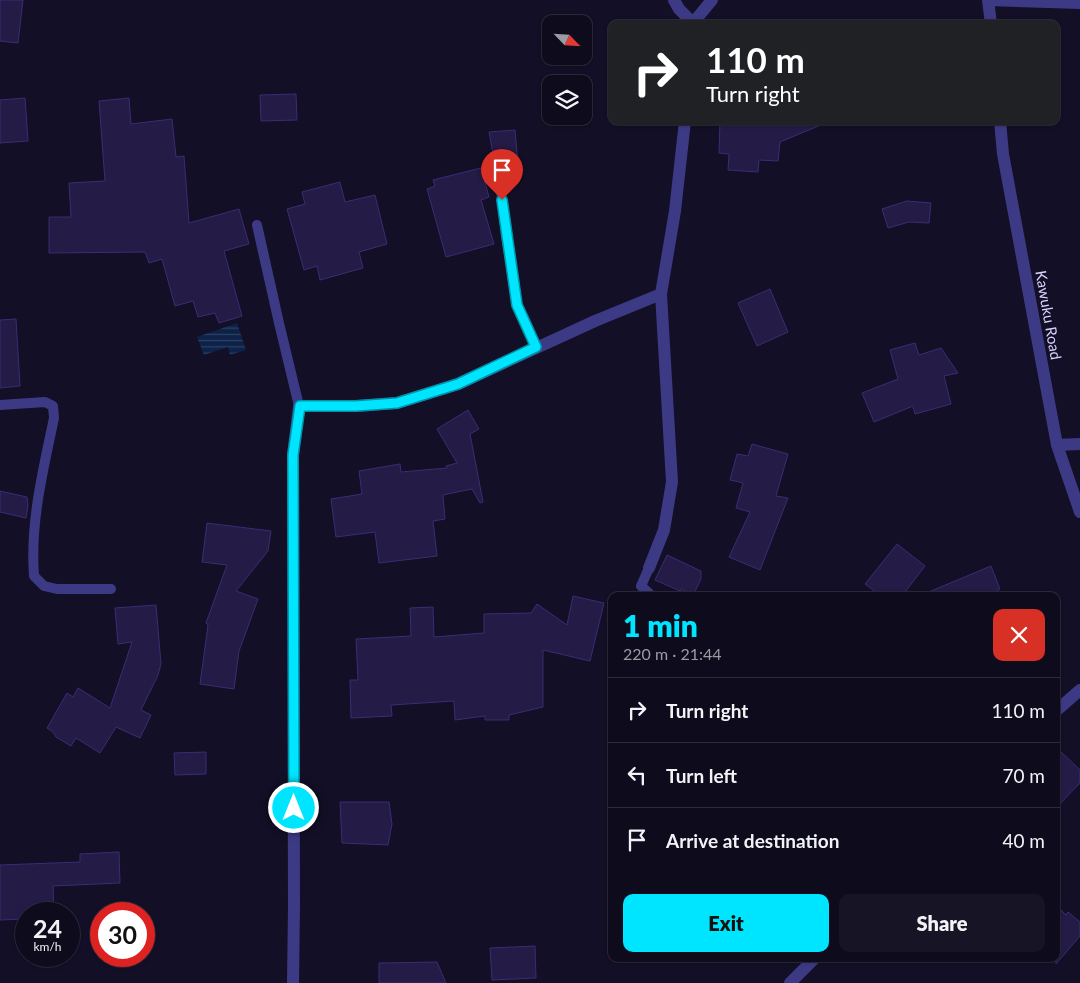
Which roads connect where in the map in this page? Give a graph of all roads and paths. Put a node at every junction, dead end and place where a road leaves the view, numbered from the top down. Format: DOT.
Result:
graph roads {
  1 [pos="674,0"];
  2 [pos="712,0"];
  3 [pos="988,0"];
  4 [pos="1080,3"];
  5 [pos="690,20"];
  6 [pos="695,20"];
  7 [pos="990,20"];
  8 [pos="685,125"];
  9 [pos="1000,125"];
  10 [pos="500,182"];
  11 [pos="257,225"];
  12 [pos="661,294"];
  13 [pos="536,347"];
  14 [pos="0,406"];
  15 [pos="300,406"];
  16 [pos="1080,444"];
  17 [pos="1057,446"];
  18 [pos="1080,512"];
  19 [pos="649,568"];
  20 [pos="111,589"];
  21 [pos="648,592"];
  22 [pos="1080,690"];
  23 [pos="1060,708"];
  24 [pos="811,962"];
  25 [pos="293,983"];
  26 [pos="790,983"];
  1 -- 5 [label="street"];
  2 -- 6 [label="street"];
  3 -- 4 [label="street"];
  3 -- 7 [label="street"];
  8 -- 12 [label="street"];
  9 -- 17 [label="street, Kawuku Road"];
  10 -- 13 [label="lane"];
  11 -- 15 [label="lane"];
  12 -- 13 [label="street"];
  12 -- 19 [label="street"];
  13 -- 15 [label="street"];
  14 -- 20 [label="lane"];
  15 -- 25 [label="street"];
  16 -- 17 [label="street"];
  17 -- 18 [label="street, Kawuku Road"];
  19 -- 21 [label="lane"];
  22 -- 23 [label="street"];
  24 -- 26 [label="street"];
}
